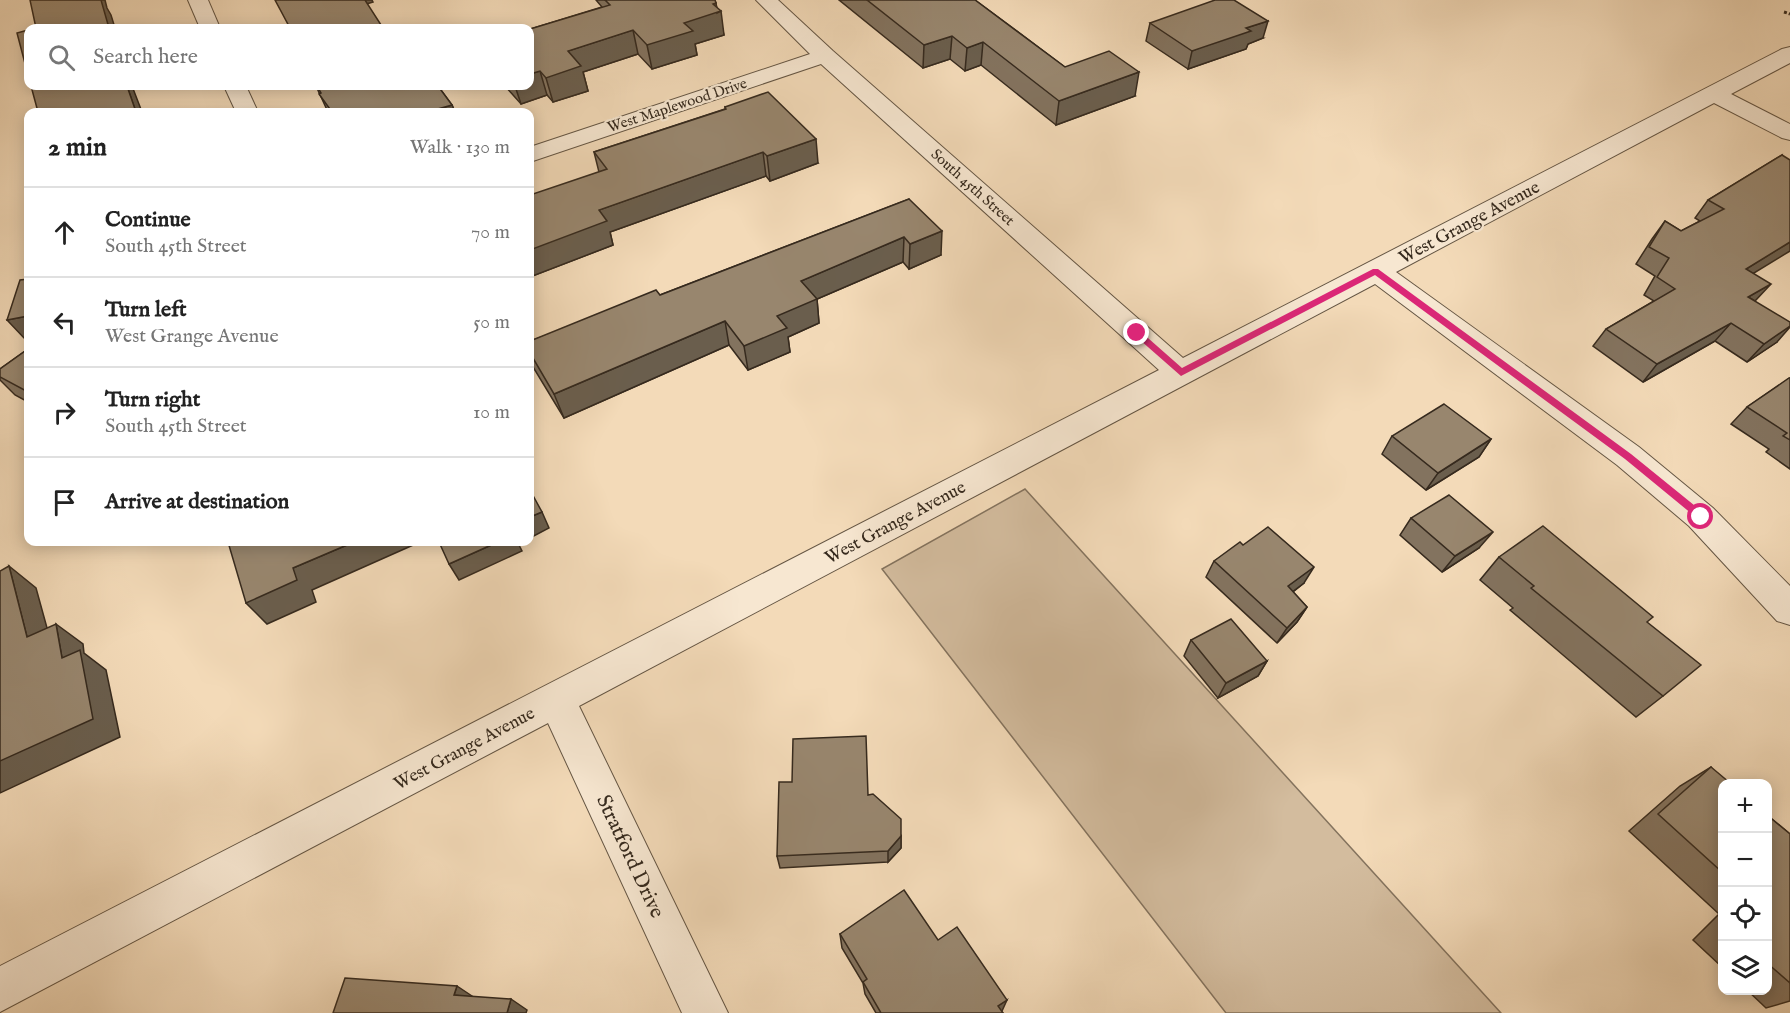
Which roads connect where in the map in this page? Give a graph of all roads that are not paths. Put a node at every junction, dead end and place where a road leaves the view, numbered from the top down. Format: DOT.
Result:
graph roads {
  1 [pos="198,0"];
  2 [pos="766,0"];
  3 [pos="208,24"];
  4 [pos="1790,54"];
  5 [pos="825,56"];
  6 [pos="237,90"];
  7 [pos="1714,94"];
  8 [pos="245,108"];
  9 [pos="1790,133"];
  10 [pos="534,153"];
  11 [pos="1376,271"];
  12 [pos="1181,373"];
  13 [pos="1790,610"];
  14 [pos="557,700"];
  15 [pos="0,990"];
  16 [pos="705,1013"];
  1 -- 3 [label="street"];
  2 -- 5 [label="street, South 45th Street"];
  4 -- 7 [label="street, West Grange Avenue"];
  5 -- 10 [label="street, West Maplewood Drive"];
  5 -- 12 [label="street, South 45th Street"];
  6 -- 8 [label="street"];
  7 -- 9 [label="street"];
  7 -- 11 [label="street, West Grange Avenue"];
  11 -- 12 [label="street, West Grange Avenue"];
  11 -- 13 [label="street"];
  12 -- 14 [label="street, West Grange Avenue"];
  14 -- 15 [label="street, West Grange Avenue"];
  14 -- 16 [label="street, Stratford Drive"];
}
